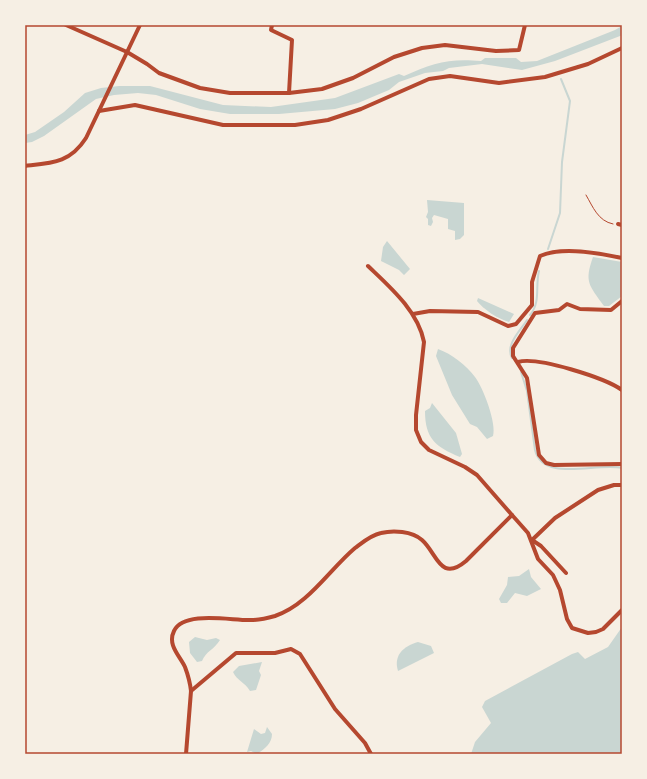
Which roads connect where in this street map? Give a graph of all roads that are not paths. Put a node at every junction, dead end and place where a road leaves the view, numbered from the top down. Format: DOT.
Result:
graph roads {
  1 [pos="66,25"];
  2 [pos="140,25"];
  3 [pos="272,25"];
  4 [pos="525,25"];
  5 [pos="622,48"];
  6 [pos="126,52"];
  7 [pos="288,93"];
  8 [pos="100,109"];
  9 [pos="25,166"];
  10 [pos="622,258"];
  11 [pos="368,266"];
  12 [pos="622,301"];
  13 [pos="413,314"];
  14 [pos="518,362"];
  15 [pos="622,390"];
  16 [pos="622,464"];
  17 [pos="622,485"];
  18 [pos="512,515"];
  19 [pos="532,540"];
  20 [pos="566,573"];
  21 [pos="622,610"];
  22 [pos="191,691"];
  23 [pos="186,754"];
  24 [pos="371,754"];
  1 -- 6 [label="street"];
  2 -- 6 [label="street"];
  3 -- 7 [label="street"];
  4 -- 7 [label="street"];
  5 -- 8 [label="street"];
  6 -- 7 [label="street"];
  6 -- 8 [label="street"];
  8 -- 9 [label="street"];
  10 -- 13 [label="street"];
  11 -- 13 [label="street"];
  12 -- 14 [label="street"];
  13 -- 18 [label="street"];
  14 -- 15 [label="street"];
  14 -- 16 [label="street"];
  17 -- 19 [label="street"];
  18 -- 19 [label="street"];
  18 -- 22 [label="street"];
  19 -- 20 [label="street"];
  19 -- 21 [label="street"];
  22 -- 23 [label="street"];
  22 -- 24 [label="street"];
}
